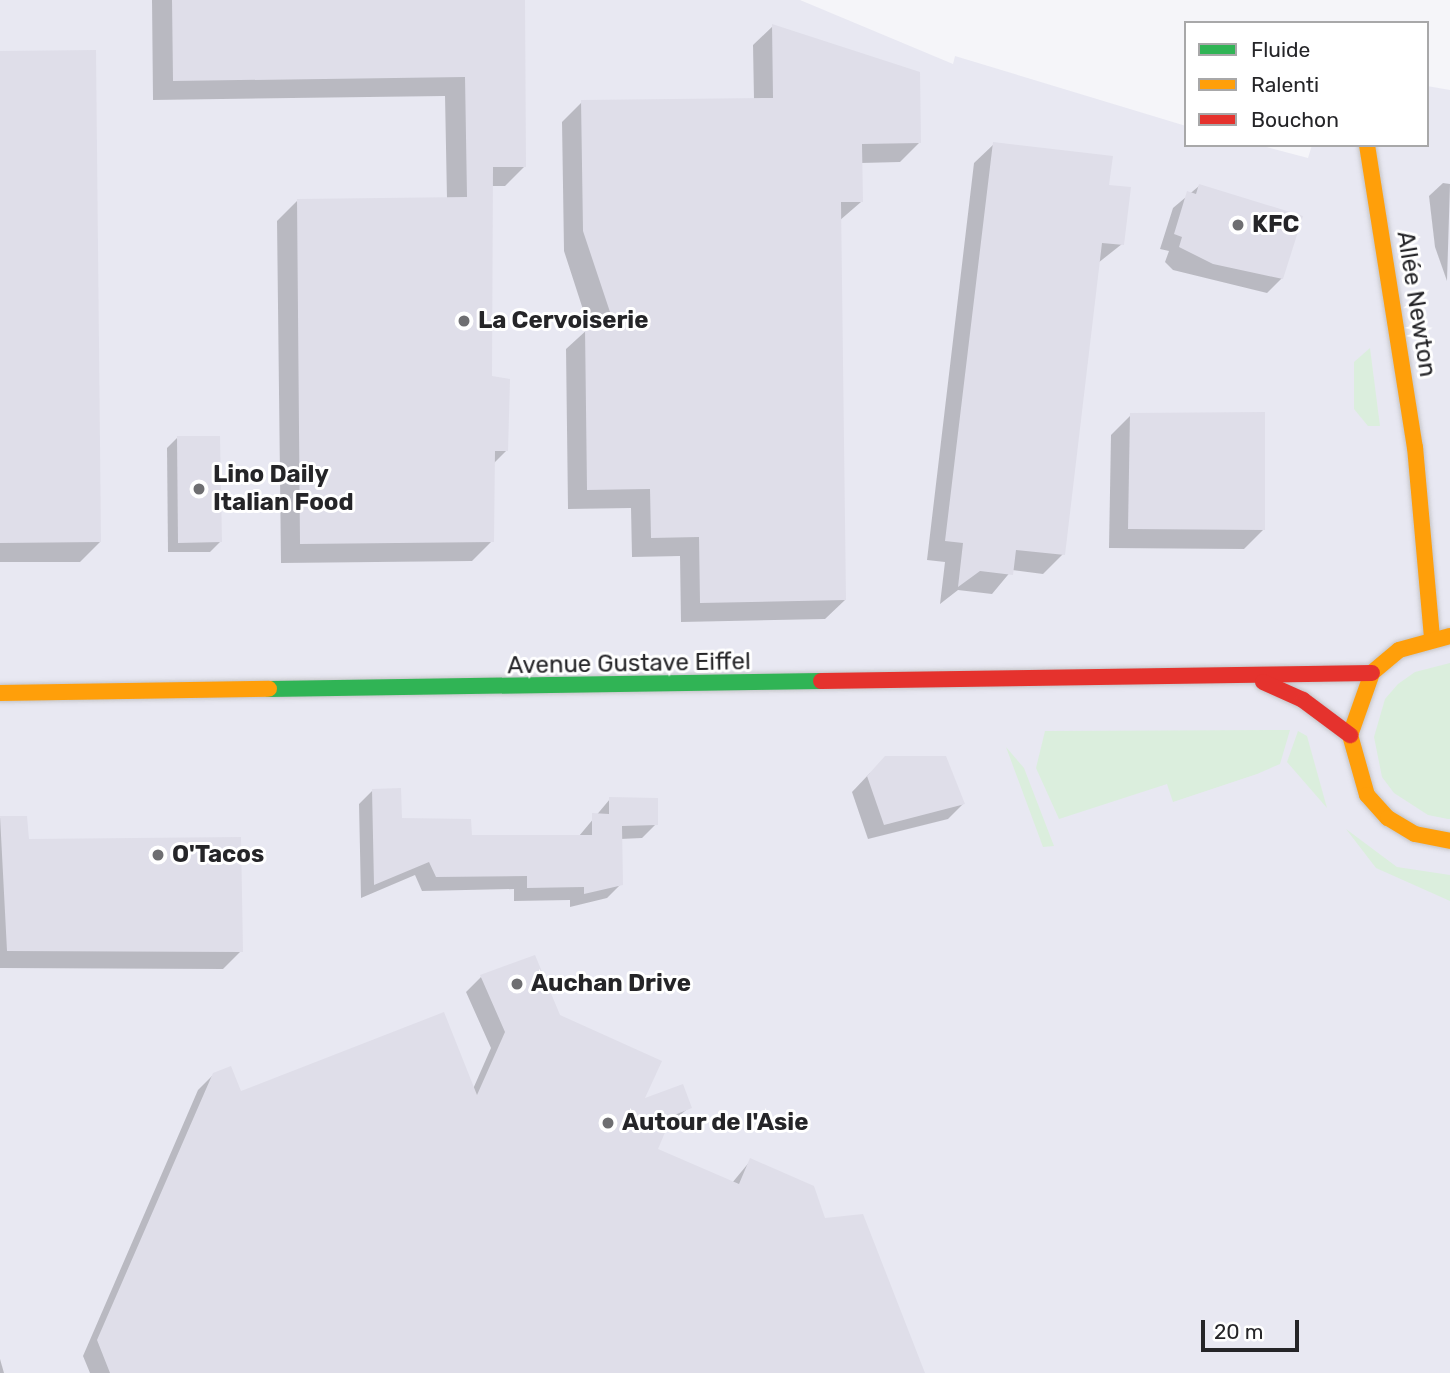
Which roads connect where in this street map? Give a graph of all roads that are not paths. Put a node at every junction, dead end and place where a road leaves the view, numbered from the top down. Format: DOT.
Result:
graph roads {
  1 [pos="1367,147"];
  2 [pos="1450,636"];
  3 [pos="1433,637"];
  4 [pos="1372,673"];
  5 [pos="1258,680"];
  6 [pos="0,693"];
  7 [pos="1350,735"];
  8 [pos="1450,841"];
  1 -- 3 [label="street, Allée Newton"];
  2 -- 3 [label="street"];
  3 -- 4 [label="street"];
  4 -- 5 [label="street, Avenue Gustave Eiffel"];
  4 -- 7 [label="street"];
  5 -- 6 [label="street, Avenue Gustave Eiffel"];
  5 -- 7 [label="street, Avenue Gustave Eiffel"];
  7 -- 8 [label="street"];
}
